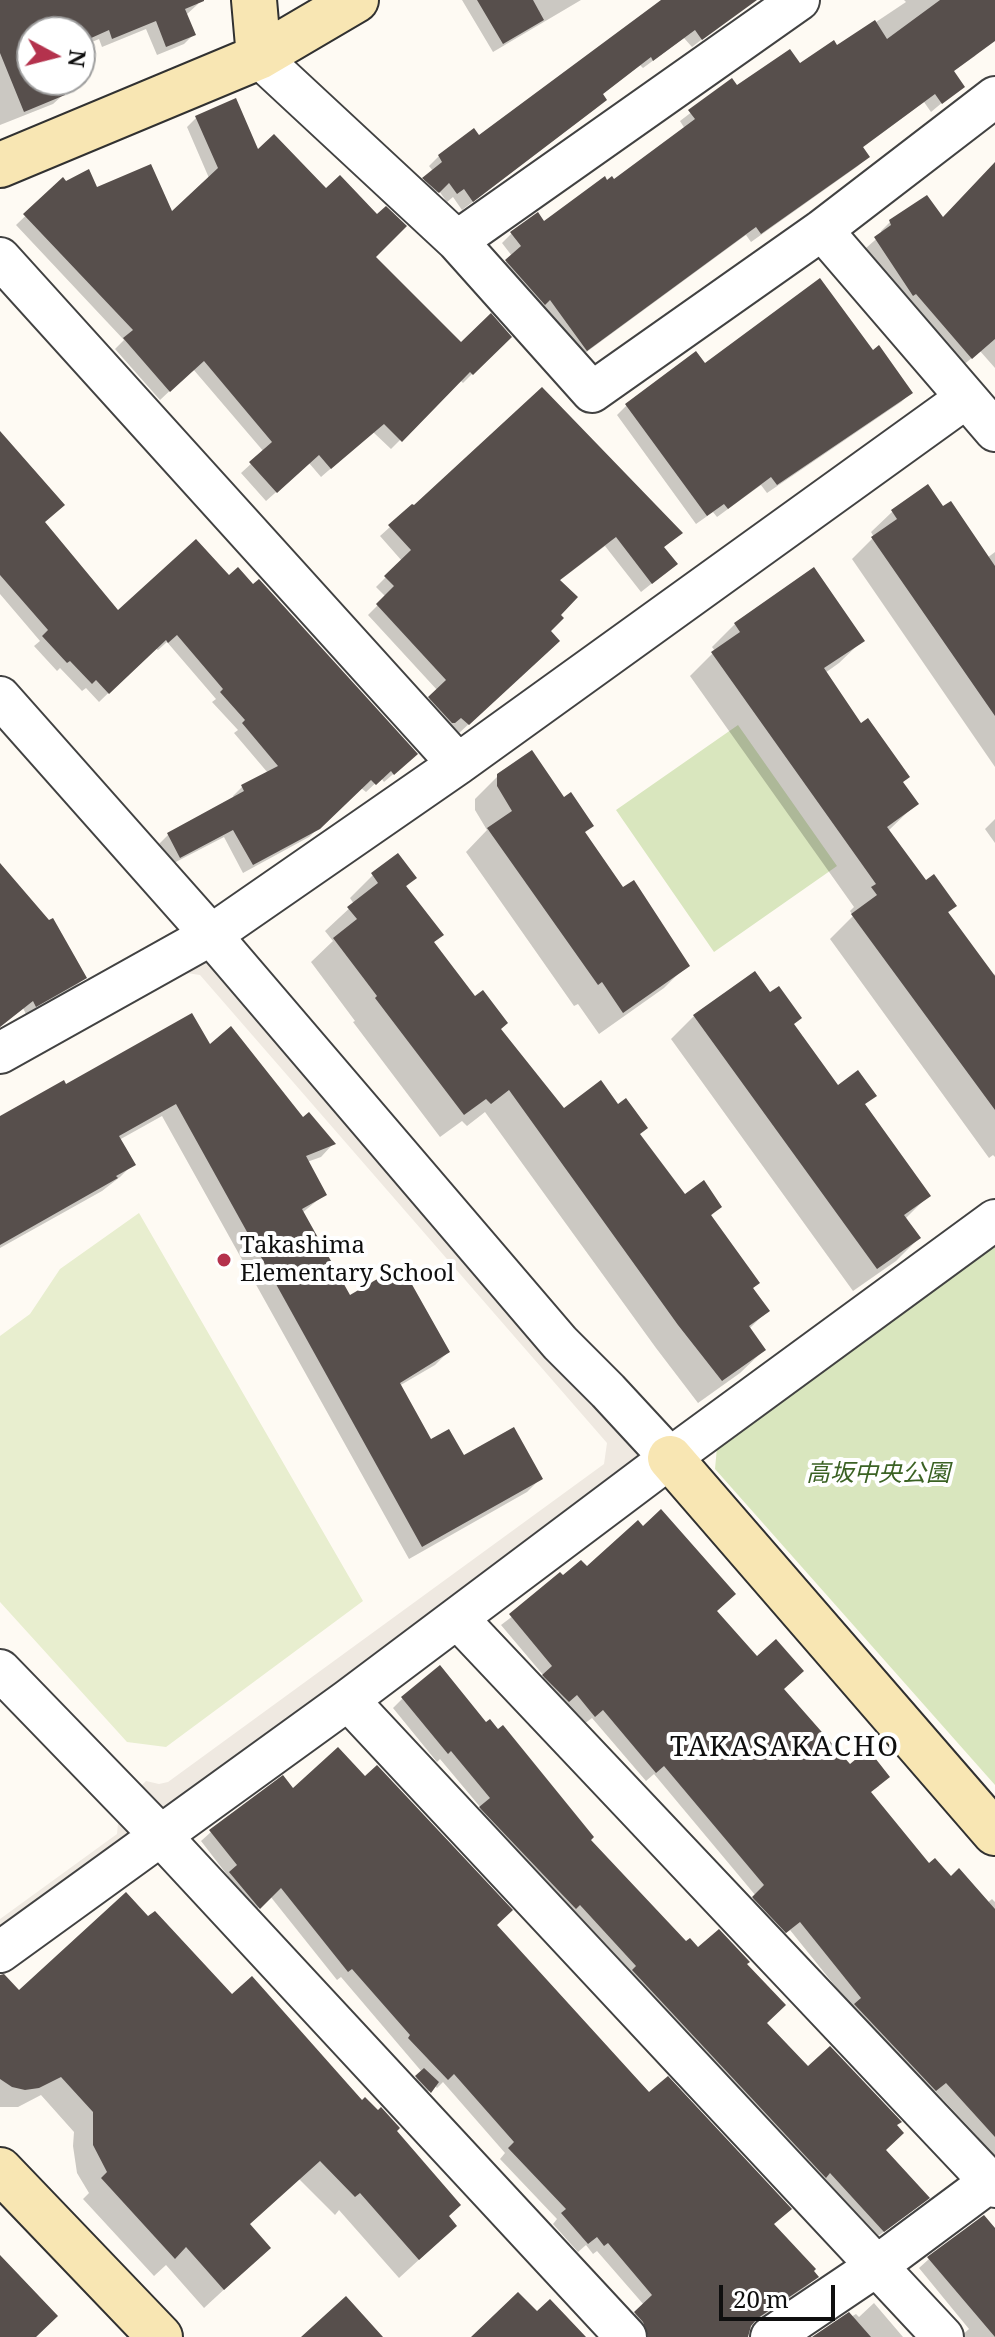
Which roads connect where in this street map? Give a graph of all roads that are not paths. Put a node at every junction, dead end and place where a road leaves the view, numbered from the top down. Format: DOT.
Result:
graph roads {
  1 [pos="254,0"];
  2 [pos="356,0"];
  3 [pos="799,0"];
  4 [pos="259,57"];
  5 [pos="995,97"];
  6 [pos="0,165"];
  7 [pos="822,230"];
  8 [pos="457,241"];
  9 [pos="0,258"];
  10 [pos="966,398"];
  11 [pos="995,431"];
  12 [pos="0,697"];
  13 [pos="458,764"];
  14 [pos="211,935"];
  15 [pos="0,1053"];
  16 [pos="995,1220"];
  17 [pos="670,1458"];
  18 [pos="458,1619"];
  19 [pos="0,1670"];
  20 [pos="348,1700"];
  21 [pos="995,1833"];
  22 [pos="160,1835"];
  23 [pos="0,1952"];
  24 [pos="0,2170"];
  25 [pos="993,2182"];
  26 [pos="878,2265"];
  27 [pos="160,2337"];
  28 [pos="626,2337"];
  29 [pos="771,2337"];
  30 [pos="943,2337"];
  1 -- 4 [label="street"];
  2 -- 4 [label="street"];
  3 -- 8 [label="street"];
  4 -- 6 [label="street"];
  4 -- 8 [label="street"];
  5 -- 7 [label="street"];
  7 -- 8 [label="street"];
  7 -- 10 [label="street"];
  9 -- 13 [label="street"];
  10 -- 11 [label="street"];
  10 -- 13 [label="street"];
  12 -- 14 [label="street"];
  13 -- 14 [label="street"];
  14 -- 15 [label="street"];
  14 -- 17 [label="street"];
  16 -- 17 [label="street"];
  17 -- 18 [label="street"];
  17 -- 21 [label="street"];
  18 -- 20 [label="street"];
  18 -- 25 [label="street"];
  19 -- 22 [label="street"];
  20 -- 22 [label="street"];
  20 -- 26 [label="street"];
  22 -- 23 [label="street"];
  22 -- 28 [label="street"];
  24 -- 27 [label="street"];
  25 -- 26 [label="street"];
  26 -- 29 [label="street"];
  26 -- 30 [label="street"];
}
